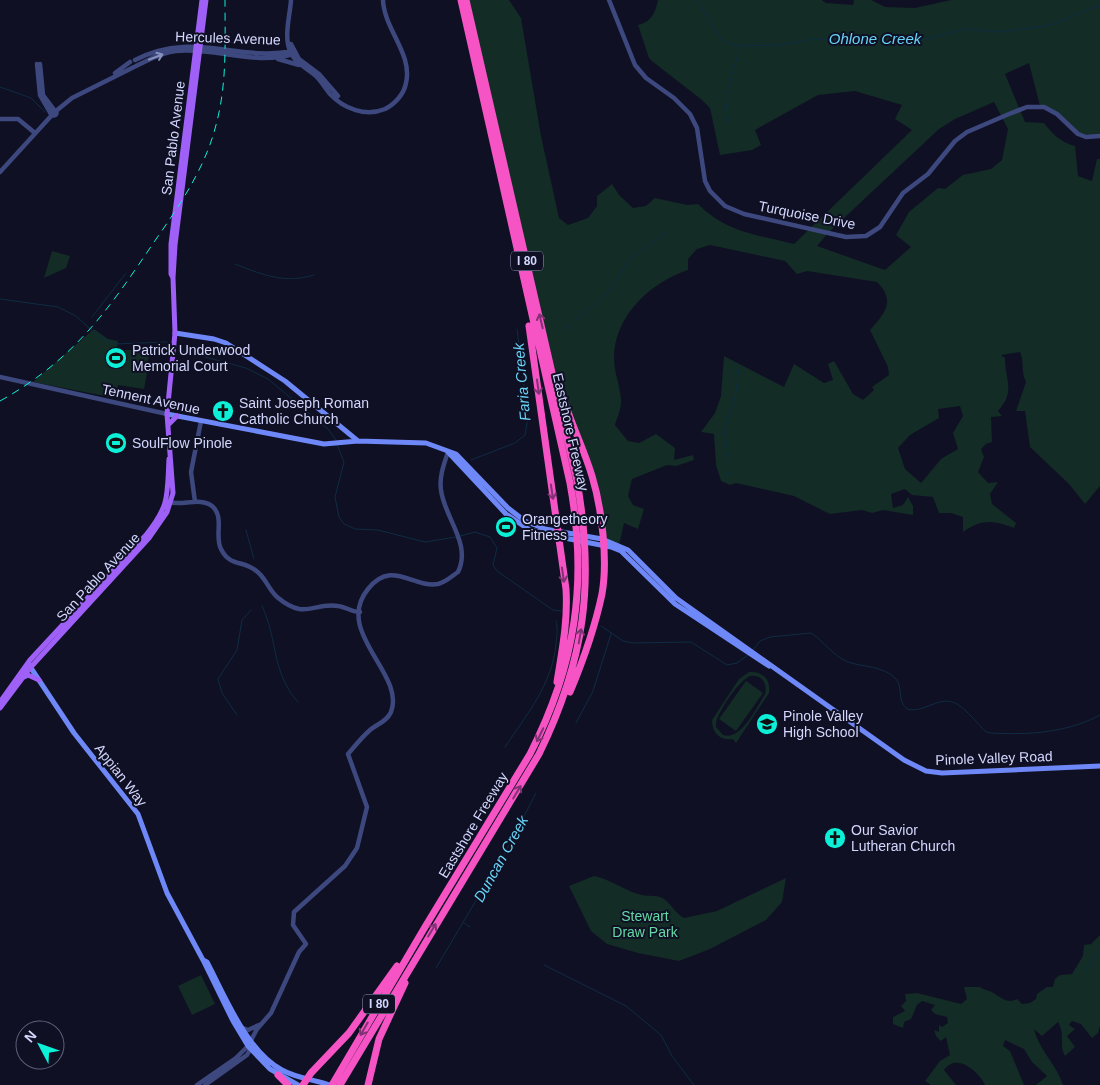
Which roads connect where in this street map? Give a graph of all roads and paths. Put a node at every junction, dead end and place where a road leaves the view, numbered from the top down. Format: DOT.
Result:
graph roads {
  1 [pos="202,0"];
  2 [pos="206,0"];
  3 [pos="292,0"];
  4 [pos="382,0"];
  5 [pos="461,0"];
  6 [pos="466,0"];
  7 [pos="609,0"];
  8 [pos="287,41"];
  9 [pos="201,49"];
  10 [pos="292,53"];
  11 [pos="275,56"];
  12 [pos="132,61"];
  13 [pos="38,64"];
  14 [pos="301,65"];
  15 [pos="135,66"];
  16 [pos="110,77"];
  17 [pos="53,113"];
  18 [pos="0,119"];
  19 [pos="36,133"];
  20 [pos="1100,136"];
  21 [pos="0,172"];
  22 [pos="529,304"];
  23 [pos="175,332"];
  24 [pos="548,352"];
  25 [pos="0,377"];
  26 [pos="167,414"];
  27 [pos="177,416"];
  28 [pos="201,421"];
  29 [pos="168,425"];
  30 [pos="343,429"];
  31 [pos="358,441"];
  32 [pos="336,443"];
  33 [pos="448,452"];
  34 [pos="169,502"];
  35 [pos="195,502"];
  36 [pos="581,523"];
  37 [pos="558,534"];
  38 [pos="602,542"];
  39 [pos="583,551"];
  40 [pos="360,612"];
  41 [pos="28,665"];
  42 [pos="22,678"];
  43 [pos="39,680"];
  44 [pos="558,690"];
  45 [pos="0,702"];
  46 [pos="0,708"];
  47 [pos="557,716"];
  48 [pos="1100,766"];
  49 [pos="424,927"];
  50 [pos="204,960"];
  51 [pos="407,972"];
  52 [pos="259,1025"];
  53 [pos="243,1028"];
  54 [pos="251,1048"];
  55 [pos="278,1075"];
  56 [pos="307,1077"];
  57 [pos="197,1085"];
  58 [pos="205,1085"];
  59 [pos="288,1085"];
  60 [pos="298,1085"];
  61 [pos="303,1085"];
  62 [pos="331,1085"];
  63 [pos="342,1085"];
  64 [pos="368,1085"];
  1 -- 9 [label="main road, San Pablo Avenue"];
  2 -- 9 [label="main road, San Pablo Avenue"];
  3 -- 8 [label="street"];
  3 -- 10 [label="street"];
  4 -- 10 [label="street"];
  4 -- 14 [label="street"];
  5 -- 22 [label="highway, Eastshore Freeway / I 80"];
  24 -- 6 [label="highway, Eastshore Freeway / I 80, one-way"];
  7 -- 20 [label="street, Turquoise Drive"];
  8 -- 10 [label="street"];
  8 -- 11 [label="street"];
  9 -- 11 [label="street, Hercules Avenue"];
  9 -- 11 [label="street, Hercules Avenue"];
  9 -- 12 [label="street, Hercules Avenue"];
  15 -- 9 [label="street, Hercules Avenue, one-way"];
  9 -- 23 [label="main road, San Pablo Avenue"];
  10 -- 11 [label="street, Hercules Avenue"];
  10 -- 14 [label="street"];
  11 -- 14 [label="street"];
  12 -- 15 [label="street"];
  12 -- 16 [label="street, Hercules Avenue"];
  13 -- 17 [label="street"];
  15 -- 16 [label="street, Hercules Avenue"];
  16 -- 17 [label="street, Hercules Avenue"];
  17 -- 19 [label="street, Hercules Avenue"];
  18 -- 19 [label="street"];
  19 -- 21 [label="street, Hercules Avenue"];
  22 -- 36 [label="highway, Eastshore Freeway / I 80"];
  22 -- 37 [label="highway, one-way"];
  23 -- 26 [label="main road, San Pablo Avenue"];
  23 -- 30 [label="main road"];
  24 -- 36 [label="highway, Eastshore Freeway / I 80"];
  24 -- 38 [label="highway"];
  25 -- 26 [label="street, Tennent Avenue"];
  26 -- 27 [label="main road, Tennent Avenue"];
  26 -- 29 [label="main road, San Pablo Avenue"];
  27 -- 28 [label="main road, Tennent Avenue"];
  27 -- 29 [label="main road"];
  28 -- 32 [label="main road, Tennent Avenue"];
  28 -- 35 [label="street"];
  29 -- 34 [label="main road, San Pablo Avenue"];
  30 -- 31 [label="main road"];
  30 -- 32 [label="main road"];
  31 -- 32 [label="main road, Tennent Avenue"];
  31 -- 33 [label="main road, Pinole Valley Road"];
  33 -- 37 [label="main road, Pinole Valley Road"];
  33 -- 40 [label="street"];
  34 -- 35 [label="street"];
  34 -- 41 [label="main road, San Pablo Avenue"];
  35 -- 40 [label="street"];
  36 -- 39 [label="highway, Eastshore Freeway / I 80"];
  37 -- 38 [label="main road, Pinole Valley Road"];
  37 -- 44 [label="highway, one-way"];
  38 -- 47 [label="highway"];
  38 -- 48 [label="main road, Pinole Valley Road"];
  39 -- 44 [label="highway, Eastshore Freeway / I 80"];
  47 -- 39 [label="highway, Eastshore Freeway / I 80, one-way"];
  40 -- 52 [label="street"];
  41 -- 42 [label="main road, San Pablo Avenue"];
  41 -- 43 [label="main road, Appian Way"];
  41 -- 45 [label="main road, San Pablo Avenue"];
  42 -- 43 [label="main road"];
  42 -- 46 [label="main road, San Pablo Avenue"];
  43 -- 50 [label="main road, Appian Way"];
  44 -- 49 [label="highway, Eastshore Freeway / I 80, one-way"];
  51 -- 47 [label="highway, Eastshore Freeway / I 80, one-way"];
  49 -- 56 [label="highway"];
  49 -- 62 [label="highway, Eastshore Freeway / I 80, one-way"];
  50 -- 53 [label="main road, Appian Way"];
  50 -- 54 [label="main road, Appian Way"];
  51 -- 63 [label="highway, Eastshore Freeway / I 80"];
  51 -- 64 [label="highway"];
  52 -- 53 [label="street"];
  52 -- 54 [label="street"];
  53 -- 54 [label="main road, Appian Way"];
  54 -- 55 [label="main road, Appian Way"];
  54 -- 56 [label="main road, Appian Way"];
  54 -- 57 [label="street"];
  54 -- 58 [label="street"];
  55 -- 59 [label="highway"];
  55 -- 60 [label="main road, Appian Way"];
  56 -- 61 [label="highway"];
  56 -- 62 [label="main road, Appian Way"];
}
